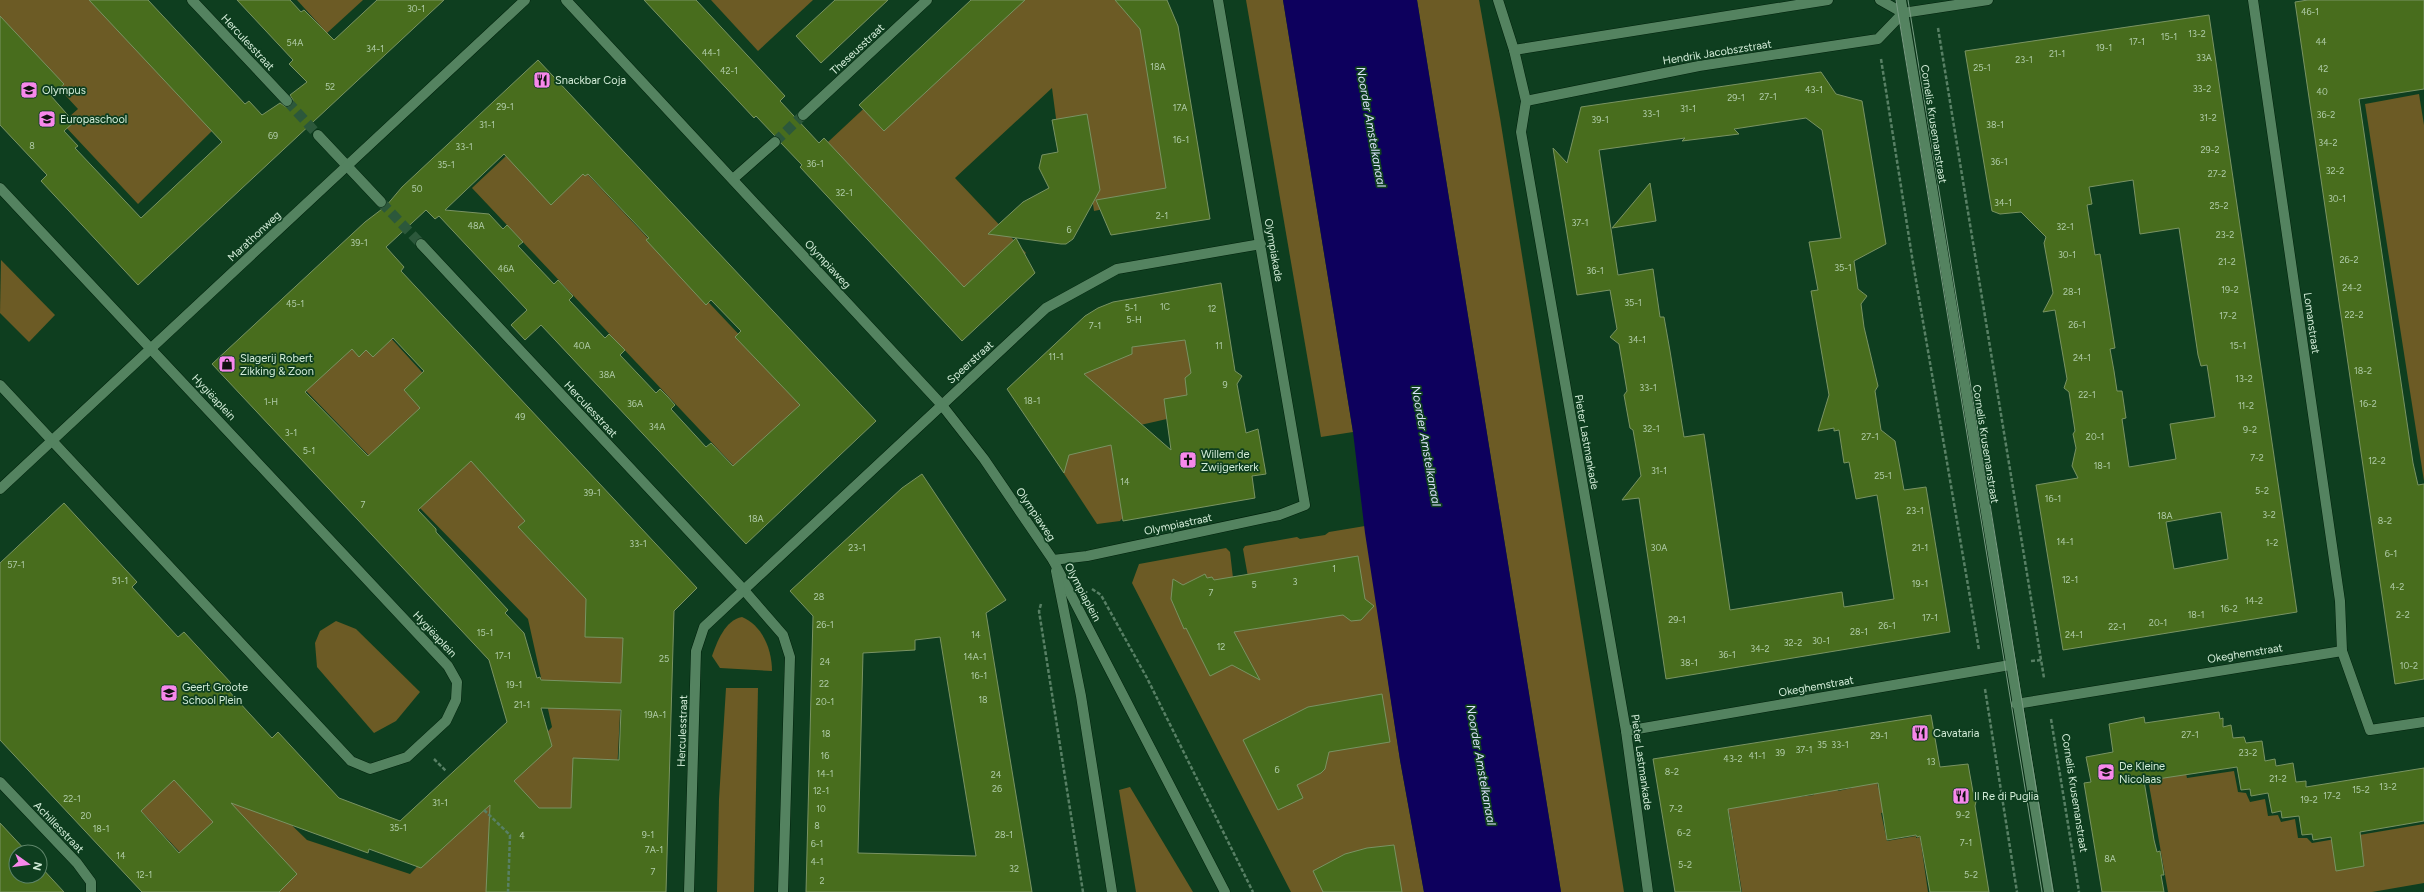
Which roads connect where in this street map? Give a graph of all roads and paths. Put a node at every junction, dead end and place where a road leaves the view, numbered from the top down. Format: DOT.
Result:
graph roads {
  1 [pos="192,0"];
  2 [pos="525,0"];
  3 [pos="566,0"];
  4 [pos="926,0"];
  5 [pos="1218,0"];
  6 [pos="1498,0"];
  7 [pos="1828,0"];
  8 [pos="1880,0"];
  9 [pos="1901,0"];
  10 [pos="1988,0"];
  11 [pos="2253,0"];
  12 [pos="1934,8"];
  13 [pos="1903,13"];
  14 [pos="1878,40"];
  15 [pos="1514,50"];
  16 [pos="287,101"];
  17 [pos="1526,101"];
  18 [pos="803,115"];
  19 [pos="318,135"];
  20 [pos="774,142"];
  21 [pos="347,165"];
  22 [pos="734,179"];
  23 [pos="0,188"];
  24 [pos="381,202"];
  25 [pos="421,244"];
  26 [pos="1261,244"];
  27 [pos="151,348"];
  28 [pos="0,385"];
  29 [pos="941,404"];
  30 [pos="51,440"];
  31 [pos="0,488"];
  32 [pos="1305,505"];
  33 [pos="1053,560"];
  34 [pos="743,589"];
  35 [pos="1043,596"];
  36 [pos="2342,651"];
  37 [pos="2041,660"];
  38 [pos="2010,665"];
  39 [pos="1982,669"];
  40 [pos="1146,678"];
  41 [pos="2047,698"];
  42 [pos="2016,704"];
  43 [pos="2424,722"];
  44 [pos="1626,731"];
  45 [pos="0,782"];
  46 [pos="484,810"];
  47 [pos="91,892"];
  48 [pos="508,892"];
  49 [pos="689,892"];
  50 [pos="784,892"];
  51 [pos="1083,892"];
  52 [pos="1112,892"];
  53 [pos="1225,892"];
  54 [pos="1252,892"];
  55 [pos="1648,892"];
  56 [pos="2017,892"];
  57 [pos="2049,892"];
  58 [pos="2079,892"];
  1 -- 16 [label="street, Herculesstraat"];
  2 -- 21 [label="street, Marathonweg"];
  3 -- 22 [label="street, Olympiaweg"];
  4 -- 18 [label="street, Theseusstraat"];
  5 -- 26 [label="street, Olympiakade"];
  6 -- 15 [label="street, Pieter Lastmankade"];
  7 -- 15 [label="street"];
  8 -- 13 [label="street"];
  9 -- 13 [label="street, Cornelis Krusemanstraat"];
  10 -- 12 [label="street"];
  11 -- 36 [label="street, Lomanstraat"];
  12 -- 13 [label="street"];
  12 -- 37 [label="path, Cornelis Krusemanstraat"];
  13 -- 14 [label="street"];
  13 -- 38 [label="street, Cornelis Krusemanstraat"];
  14 -- 17 [label="street, Hendrik Jacobszstraat"];
  14 -- 39 [label="path"];
  15 -- 17 [label="street, Pieter Lastmankade"];
  17 -- 44 [label="street, Pieter Lastmankade"];
  19 -- 21 [label="street"];
  20 -- 22 [label="street"];
  21 -- 24 [label="street"];
  21 -- 27 [label="street, Marathonweg"];
  22 -- 29 [label="street, Olympiaweg"];
  23 -- 27 [label="street, Hygiëaplein"];
  25 -- 34 [label="street, Herculesstraat"];
  26 -- 29 [label="street, Speerstraat"];
  26 -- 32 [label="street, Olympiakade"];
  27 -- 30 [label="street, Marathonweg"];
  27 -- 30 [label="street, Hygiëaplein"];
  28 -- 30 [label="street, Hygiëaplein"];
  29 -- 33 [label="street, Olympiaweg"];
  29 -- 34 [label="street, Speerstraat"];
  30 -- 31 [label="street, Marathonweg"];
  32 -- 33 [label="street, Olympiastraat"];
  33 -- 52 [label="street, Olympiaplein"];
  33 -- 53 [label="street, Olympiaplein"];
  34 -- 49 [label="street, Herculesstraat"];
  34 -- 50 [label="street, Herculesstraat"];
  35 -- 51 [label="path"];
  36 -- 41 [label="street, Okeghemstraat"];
  36 -- 43 [label="street"];
  38 -- 39 [label="street, Okeghemstraat"];
  38 -- 42 [label="street, Cornelis Krusemanstraat"];
  39 -- 44 [label="street, Okeghemstraat"];
  39 -- 56 [label="path"];
  40 -- 54 [label="path"];
  41 -- 42 [label="street, Okeghemstraat"];
  41 -- 58 [label="path, Cornelis Krusemanstraat"];
  42 -- 57 [label="street, Cornelis Krusemanstraat"];
  44 -- 55 [label="street, Pieter Lastmankade"];
  45 -- 47 [label="street, Achillesstraat"];
  46 -- 48 [label="path"];
}
